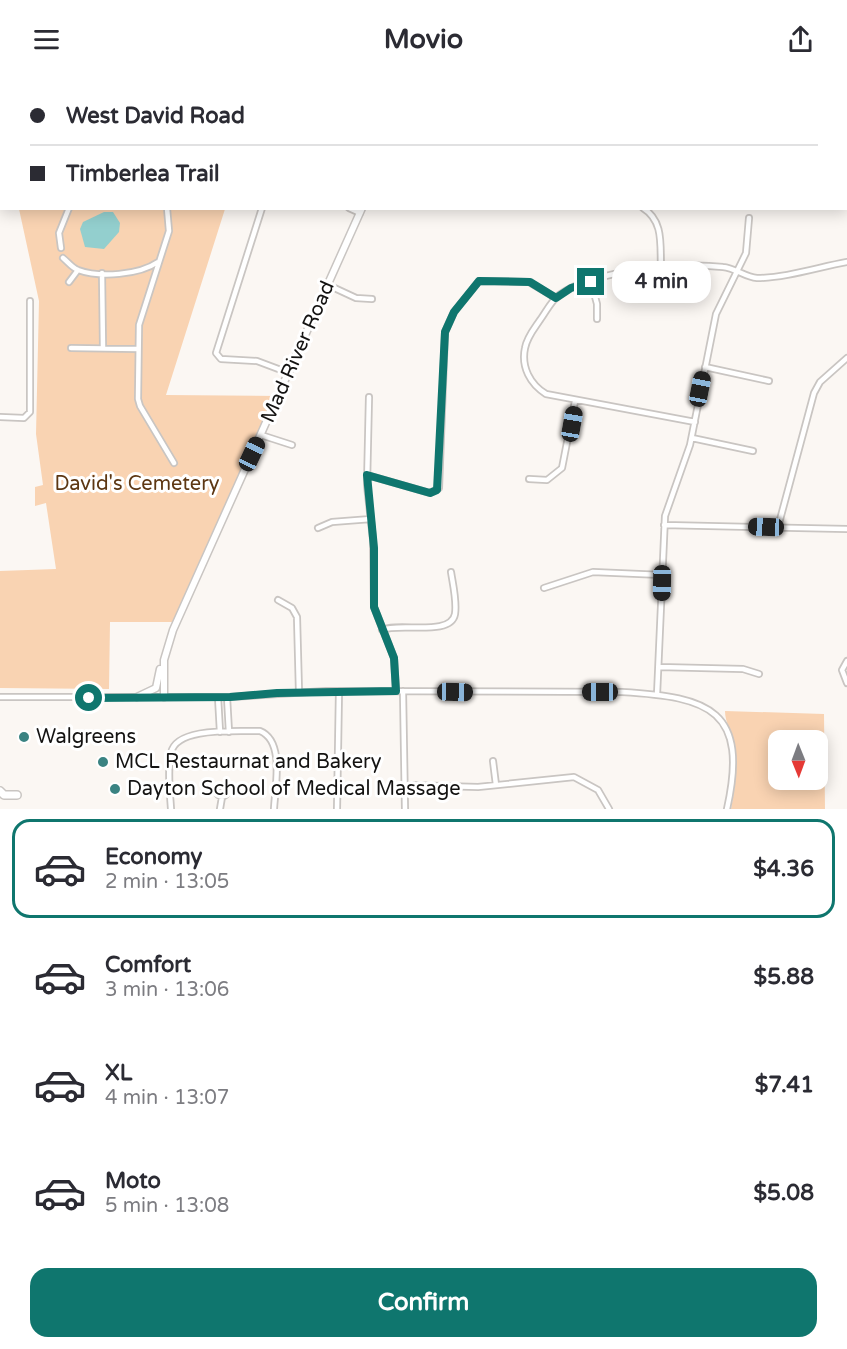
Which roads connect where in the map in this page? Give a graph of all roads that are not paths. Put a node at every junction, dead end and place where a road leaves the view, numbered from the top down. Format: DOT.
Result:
graph roads {
  1 [pos="68,210"];
  2 [pos="167,210"];
  3 [pos="261,210"];
  4 [pos="646,210"];
  5 [pos="361,211"];
  6 [pos="749,218"];
  7 [pos="61,248"];
  8 [pos="63,258"];
  9 [pos="159,261"];
  10 [pos="847,262"];
  11 [pos="661,267"];
  12 [pos="78,270"];
  13 [pos="145,270"];
  14 [pos="738,272"];
  15 [pos="102,273"];
  16 [pos="69,282"];
  17 [pos="152,282"];
  18 [pos="591,282"];
  19 [pos="328,285"];
  20 [pos="556,298"];
  21 [pos="372,299"];
  22 [pos="30,301"];
  23 [pos="597,319"];
  24 [pos="71,348"];
  25 [pos="103,348"];
  26 [pos="138,349"];
  27 [pos="847,358"];
  28 [pos="705,367"];
  29 [pos="289,373"];
  30 [pos="770,381"];
  31 [pos="369,397"];
  32 [pos="575,401"];
  33 [pos="0,417"];
  34 [pos="695,422"];
  35 [pos="261,435"];
  36 [pos="692,438"];
  37 [pos="292,445"];
  38 [pos="753,451"];
  39 [pos="174,463"];
  40 [pos="367,475"];
  41 [pos="529,478"];
  42 [pos="435,492"];
  43 [pos="441,499"];
  44 [pos="371,519"];
  45 [pos="664,525"];
  46 [pos="778,527"];
  47 [pos="318,528"];
  48 [pos="847,529"];
  49 [pos="451,572"];
  50 [pos="662,575"];
  51 [pos="544,588"];
  52 [pos="278,600"];
  53 [pos="382,630"];
  54 [pos="164,660"];
  55 [pos="847,661"];
  56 [pos="659,667"];
  57 [pos="759,674"];
  58 [pos="847,683"];
  59 [pos="339,691"];
  60 [pos="396,691"];
  61 [pos="404,691"];
  62 [pos="299,692"];
  63 [pos="657,695"];
  64 [pos="0,697"];
  65 [pos="137,697"];
  66 [pos="164,697"];
  67 [pos="218,697"];
  68 [pos="227,697"];
  69 [pos="220,732"];
  70 [pos="229,732"];
  71 [pos="493,761"];
  72 [pos="405,785"];
  73 [pos="496,785"];
  74 [pos="0,791"];
  75 [pos="17,795"];
  76 [pos="222,797"];
  77 [pos="171,809"];
  78 [pos="220,809"];
  79 [pos="274,809"];
  80 [pos="337,809"];
  81 [pos="405,809"];
  82 [pos="609,809"];
  83 [pos="727,809"];
  1 -- 7 [label="street"];
  2 -- 9 [label="street"];
  3 -- 29 [label="street"];
  4 -- 11 [label="street"];
  5 -- 19 [label="street, Mad River Road"];
  6 -- 14 [label="street"];
  8 -- 12 [label="street"];
  9 -- 13 [label="street"];
  9 -- 17 [label="street"];
  10 -- 14 [label="street"];
  11 -- 14 [label="street"];
  11 -- 18 [label="street"];
  12 -- 15 [label="street"];
  12 -- 16 [label="street"];
  13 -- 15 [label="street"];
  13 -- 17 [label="street"];
  14 -- 28 [label="street"];
  15 -- 25 [label="street"];
  17 -- 26 [label="street"];
  18 -- 20 [label="street"];
  18 -- 23 [label="street"];
  19 -- 21 [label="street"];
  19 -- 29 [label="street, Mad River Road"];
  20 -- 32 [label="street"];
  20 -- 42 [label="street"];
  22 -- 33 [label="street"];
  24 -- 25 [label="street"];
  25 -- 26 [label="street"];
  26 -- 39 [label="street"];
  27 -- 46 [label="street"];
  28 -- 30 [label="street"];
  28 -- 34 [label="street"];
  29 -- 35 [label="street, Mad River Road"];
  31 -- 40 [label="street"];
  32 -- 34 [label="street"];
  32 -- 41 [label="street"];
  34 -- 36 [label="street"];
  35 -- 37 [label="street"];
  35 -- 54 [label="street, Mad River Road"];
  36 -- 38 [label="street"];
  36 -- 45 [label="street"];
  40 -- 42 [label="street"];
  40 -- 44 [label="street"];
  42 -- 43 [label="street"];
  44 -- 47 [label="street"];
  44 -- 53 [label="street"];
  45 -- 46 [label="street"];
  45 -- 50 [label="street"];
  46 -- 48 [label="street"];
  49 -- 53 [label="street"];
  50 -- 51 [label="street"];
  50 -- 56 [label="street"];
  52 -- 62 [label="street"];
  53 -- 60 [label="street"];
  54 -- 65 [label="street"];
  54 -- 66 [label="street, Mad River Road"];
  55 -- 58 [label="street"];
  56 -- 57 [label="street"];
  56 -- 63 [label="street"];
  59 -- 60 [label="street"];
  59 -- 62 [label="street"];
  59 -- 80 [label="street"];
  60 -- 61 [label="street"];
  61 -- 63 [label="street"];
  61 -- 72 [label="street"];
  62 -- 68 [label="street"];
  63 -- 83 [label="street"];
  64 -- 65 [label="street"];
  65 -- 66 [label="street"];
  66 -- 67 [label="street"];
  67 -- 68 [label="street"];
  67 -- 69 [label="street"];
  68 -- 70 [label="street"];
  69 -- 70 [label="street"];
  69 -- 77 [label="street"];
  70 -- 79 [label="street"];
  71 -- 73 [label="street"];
  72 -- 73 [label="street"];
  72 -- 81 [label="street"];
  73 -- 82 [label="street"];
  74 -- 75 [label="main road"];
  76 -- 78 [label="street"];
}
